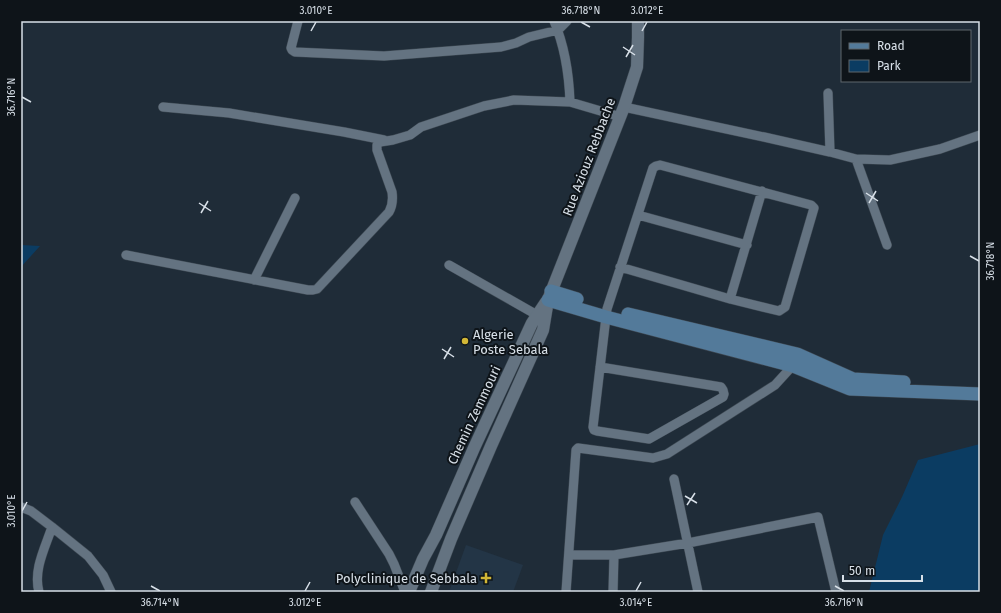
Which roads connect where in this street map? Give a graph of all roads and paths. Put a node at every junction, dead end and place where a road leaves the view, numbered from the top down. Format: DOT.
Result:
graph roads {
  1 [pos="298,21"];
  2 [pos="566,21"];
  3 [pos="638,21"];
  4 [pos="556,25"];
  5 [pos="828,93"];
  6 [pos="570,102"];
  7 [pos="164,107"];
  8 [pos="623,112"];
  9 [pos="980,135"];
  10 [pos="384,140"];
  11 [pos="830,152"];
  12 [pos="856,160"];
  13 [pos="762,192"];
  14 [pos="295,198"];
  15 [pos="638,215"];
  16 [pos="747,245"];
  17 [pos="888,245"];
  18 [pos="126,255"];
  19 [pos="449,265"];
  20 [pos="620,267"];
  21 [pos="254,280"];
  22 [pos="550,295"];
  23 [pos="730,299"];
  24 [pos="606,313"];
  25 [pos="537,315"];
  26 [pos="796,360"];
  27 [pos="600,368"];
  28 [pos="980,386"];
  29 [pos="980,394"];
  30 [pos="674,479"];
  31 [pos="355,502"];
  32 [pos="21,507"];
  33 [pos="52,527"];
  34 [pos="688,543"];
  35 [pos="614,555"];
  36 [pos="569,556"];
  37 [pos="39,592"];
  38 [pos="112,592"];
  39 [pos="405,592"];
  40 [pos="409,592"];
  41 [pos="431,592"];
  42 [pos="566,592"];
  43 [pos="613,592"];
  44 [pos="698,592"];
  45 [pos="836,592"];
  1 -- 4 [label="street"];
  2 -- 4 [label="street"];
  3 -- 8 [label="street, Rue Aziouz Rebbache"];
  4 -- 6 [label="street"];
  5 -- 11 [label="street"];
  6 -- 8 [label="street"];
  6 -- 10 [label="street"];
  7 -- 10 [label="street"];
  8 -- 11 [label="street"];
  8 -- 22 [label="street, Rue Aziouz Rebbache"];
  9 -- 12 [label="street"];
  10 -- 21 [label="street"];
  11 -- 12 [label="street"];
  12 -- 17 [label="street"];
  13 -- 15 [label="street"];
  13 -- 16 [label="street"];
  13 -- 23 [label="street"];
  14 -- 21 [label="street"];
  15 -- 16 [label="street"];
  15 -- 20 [label="street"];
  16 -- 23 [label="street"];
  18 -- 21 [label="street"];
  19 -- 25 [label="street"];
  20 -- 23 [label="street"];
  20 -- 24 [label="street"];
  22 -- 24 [label="main road"];
  22 -- 25 [label="street, Chemin Zemmouri"];
  22 -- 41 [label="street, Chemin Zemmouri"];
  24 -- 26 [label="main road"];
  24 -- 27 [label="street"];
  25 -- 40 [label="street, Chemin Zemmouri"];
  26 -- 28 [label="main road"];
  26 -- 29 [label="main road"];
  26 -- 36 [label="street"];
  27 -- 27 [label="street"];
  30 -- 34 [label="street"];
  31 -- 39 [label="street"];
  32 -- 33 [label="street"];
  33 -- 37 [label="street"];
  33 -- 38 [label="street"];
  34 -- 35 [label="street"];
  34 -- 44 [label="street"];
  34 -- 45 [label="street"];
  35 -- 36 [label="street"];
  35 -- 43 [label="street"];
  36 -- 42 [label="street"];
}
